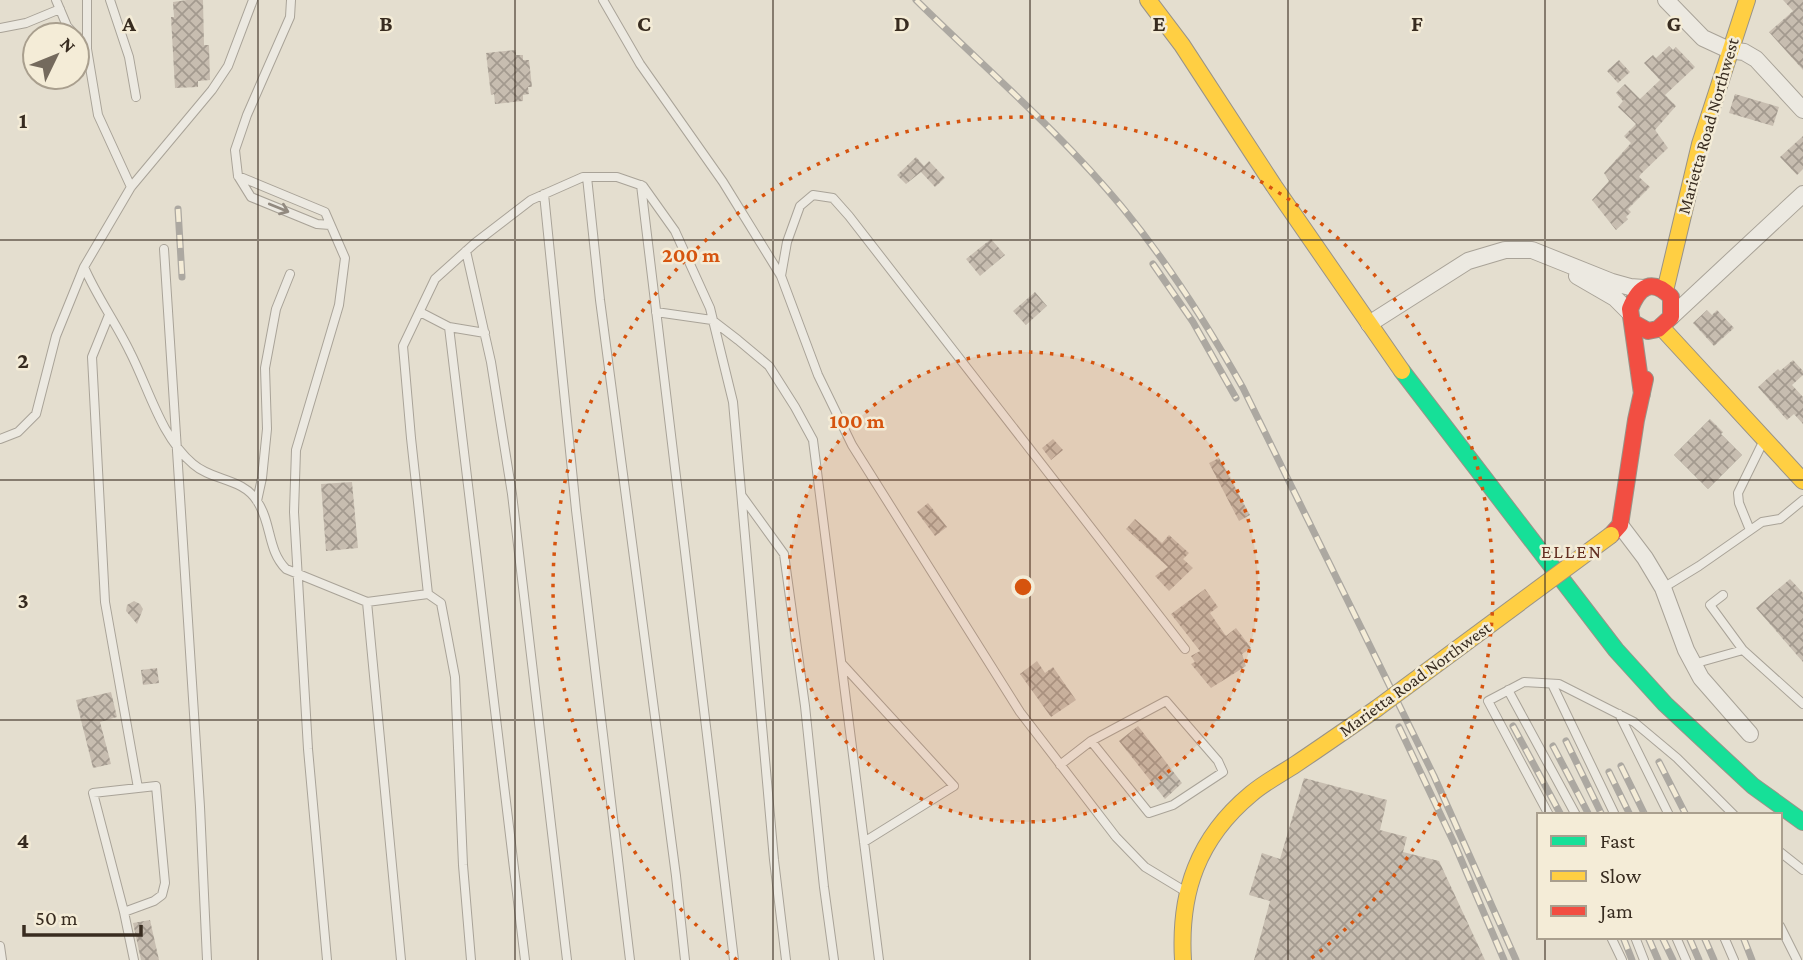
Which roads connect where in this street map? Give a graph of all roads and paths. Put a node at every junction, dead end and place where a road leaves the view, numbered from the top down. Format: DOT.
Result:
graph roads {
  1 [pos="56,0"];
  2 [pos="86,0"];
  3 [pos="110,0"];
  4 [pos="253,0"];
  5 [pos="291,0"];
  6 [pos="603,0"];
  7 [pos="1148,0"];
  8 [pos="1666,0"];
  9 [pos="1747,0"];
  10 [pos="60,9"];
  11 [pos="65,21"];
  12 [pos="86,21"];
  13 [pos="0,28"];
  14 [pos="1729,50"];
  15 [pos="91,73"];
  16 [pos="136,97"];
  17 [pos="1803,110"];
  18 [pos="238,176"];
  19 [pos="587,177"];
  20 [pos="641,185"];
  21 [pos="131,187"];
  22 [pos="544,194"];
  23 [pos="1803,194"];
  24 [pos="330,225"];
  25 [pos="164,249"];
  26 [pos="466,251"];
  27 [pos="1569,266"];
  28 [pos="84,267"];
  29 [pos="290,274"];
  30 [pos="781,276"];
  31 [pos="1659,290"];
  32 [pos="1698,291"];
  33 [pos="420,312"];
  34 [pos="656,312"];
  35 [pos="109,315"];
  36 [pos="1631,317"];
  37 [pos="712,320"];
  38 [pos="1369,324"];
  39 [pos="1663,325"];
  40 [pos="449,327"];
  41 [pos="485,333"];
  42 [pos="1642,394"];
  43 [pos="0,439"];
  44 [pos="1765,439"];
  45 [pos="175,443"];
  46 [pos="1803,481"];
  47 [pos="742,496"];
  48 [pos="1803,500"];
  49 [pos="257,501"];
  50 [pos="1616,530"];
  51 [pos="1750,530"];
  52 [pos="299,574"];
  53 [pos="1663,588"];
  54 [pos="428,594"];
  55 [pos="1723,595"];
  56 [pos="367,602"];
  57 [pos="1185,649"];
  58 [pos="1743,650"];
  59 [pos="842,664"];
  60 [pos="1693,664"];
  61 [pos="1552,684"];
  62 [pos="1508,690"];
  63 [pos="1803,704"];
  64 [pos="1619,713"];
  65 [pos="1750,734"];
  66 [pos="1091,741"];
  67 [pos="1060,765"];
  68 [pos="138,788"];
  69 [pos="1725,811"];
  70 [pos="1548,813"];
  71 [pos="1575,813"];
  72 [pos="1614,813"];
  73 [pos="1667,813"];
  74 [pos="1803,822"];
  75 [pos="864,842"];
  76 [pos="1782,854"];
  77 [pos="1803,870"];
  78 [pos="1186,891"];
  79 [pos="124,912"];
  80 [pos="1782,930"];
  81 [pos="1612,939"];
  82 [pos="1636,939"];
  83 [pos="1677,939"];
  84 [pos="1725,939"];
  85 [pos="0,946"];
  86 [pos="2,960"];
  87 [pos="134,960"];
  88 [pos="207,960"];
  89 [pos="327,960"];
  90 [pos="401,960"];
  91 [pos="471,960"];
  92 [pos="525,960"];
  93 [pos="567,960"];
  94 [pos="630,960"];
  95 [pos="685,960"];
  96 [pos="734,960"];
  97 [pos="786,960"];
  98 [pos="834,960"];
  99 [pos="879,960"];
  100 [pos="1183,960"];
  101 [pos="1622,960"];
  102 [pos="1644,960"];
  103 [pos="1686,960"];
  104 [pos="1734,960"];
  105 [pos="1797,960"];
  1 -- 10 [label="lane"];
  2 -- 12 [label="lane"];
  3 -- 16 [label="lane"];
  4 -- 21 [label="lane"];
  5 -- 18 [label="lane"];
  6 -- 30 [label="lane"];
  7 -- 38 [label="street"];
  8 -- 14 [label="street"];
  9 -- 14 [label="street, Marietta Road Northwest"];
  10 -- 11 [label="lane"];
  10 -- 13 [label="lane"];
  14 -- 17 [label="street"];
  14 -- 31 [label="street, Marietta Road Northwest"];
  15 -- 21 [label="lane"];
  18 -- 24 [label="lane"];
  18 -- 24 [label="lane, one-way"];
  19 -- 20 [label="lane"];
  19 -- 22 [label="lane"];
  19 -- 95 [label="lane"];
  20 -- 34 [label="lane"];
  20 -- 37 [label="lane"];
  21 -- 28 [label="lane"];
  22 -- 26 [label="lane"];
  22 -- 94 [label="lane"];
  23 -- 32 [label="street"];
  24 -- 52 [label="lane"];
  25 -- 45 [label="lane"];
  26 -- 33 [label="lane"];
  26 -- 41 [label="lane"];
  27 -- 31 [label="street"];
  27 -- 36 [label="street"];
  27 -- 38 [label="street"];
  28 -- 35 [label="lane"];
  28 -- 43 [label="lane"];
  29 -- 49 [label="lane"];
  30 -- 57 [label="lane"];
  30 -- 67 [label="lane"];
  31 -- 32 [label="street"];
  31 -- 36 [label="street"];
  31 -- 39 [label="street"];
  32 -- 39 [label="street"];
  33 -- 40 [label="lane"];
  33 -- 54 [label="lane"];
  34 -- 37 [label="lane"];
  34 -- 96 [label="lane"];
  35 -- 45 [label="lane"];
  35 -- 68 [label="lane"];
  36 -- 39 [label="street"];
  36 -- 42 [label="street"];
  37 -- 47 [label="lane"];
  37 -- 59 [label="lane"];
  38 -- 74 [label="street"];
  39 -- 42 [label="street"];
  39 -- 44 [label="street"];
  40 -- 41 [label="lane"];
  40 -- 92 [label="lane"];
  41 -- 93 [label="lane"];
  42 -- 50 [label="street"];
  44 -- 46 [label="street"];
  44 -- 51 [label="lane"];
  45 -- 49 [label="lane"];
  45 -- 88 [label="lane"];
  47 -- 97 [label="lane"];
  47 -- 98 [label="lane"];
  48 -- 51 [label="lane"];
  49 -- 52 [label="lane"];
  50 -- 53 [label="street"];
  50 -- 78 [label="street, Marietta Road Northwest, bridge"];
  51 -- 53 [label="lane"];
  52 -- 56 [label="lane"];
  52 -- 89 [label="lane"];
  53 -- 60 [label="street"];
  54 -- 56 [label="lane"];
  54 -- 91 [label="lane"];
  55 -- 58 [label="lane"];
  56 -- 90 [label="lane"];
  58 -- 60 [label="lane"];
  58 -- 63 [label="lane"];
  59 -- 75 [label="lane"];
  59 -- 75 [label="lane"];
  60 -- 65 [label="street"];
  61 -- 62 [label="lane"];
  61 -- 64 [label="lane"];
  61 -- 72 [label="lane"];
  62 -- 70 [label="lane"];
  62 -- 71 [label="lane"];
  64 -- 69 [label="lane"];
  64 -- 73 [label="lane"];
  66 -- 66 [label="lane"];
  66 -- 67 [label="lane"];
  67 -- 78 [label="lane"];
  68 -- 79 [label="lane"];
  68 -- 79 [label="lane"];
  75 -- 99 [label="lane"];
  76 -- 77 [label="lane"];
  78 -- 100 [label="street, Marietta Road Northwest"];
  79 -- 87 [label="lane"];
  80 -- 105 [label="lane"];
  81 -- 101 [label="lane"];
  82 -- 102 [label="lane"];
  83 -- 103 [label="lane"];
  84 -- 104 [label="lane"];
  85 -- 86 [label="lane"];
}
